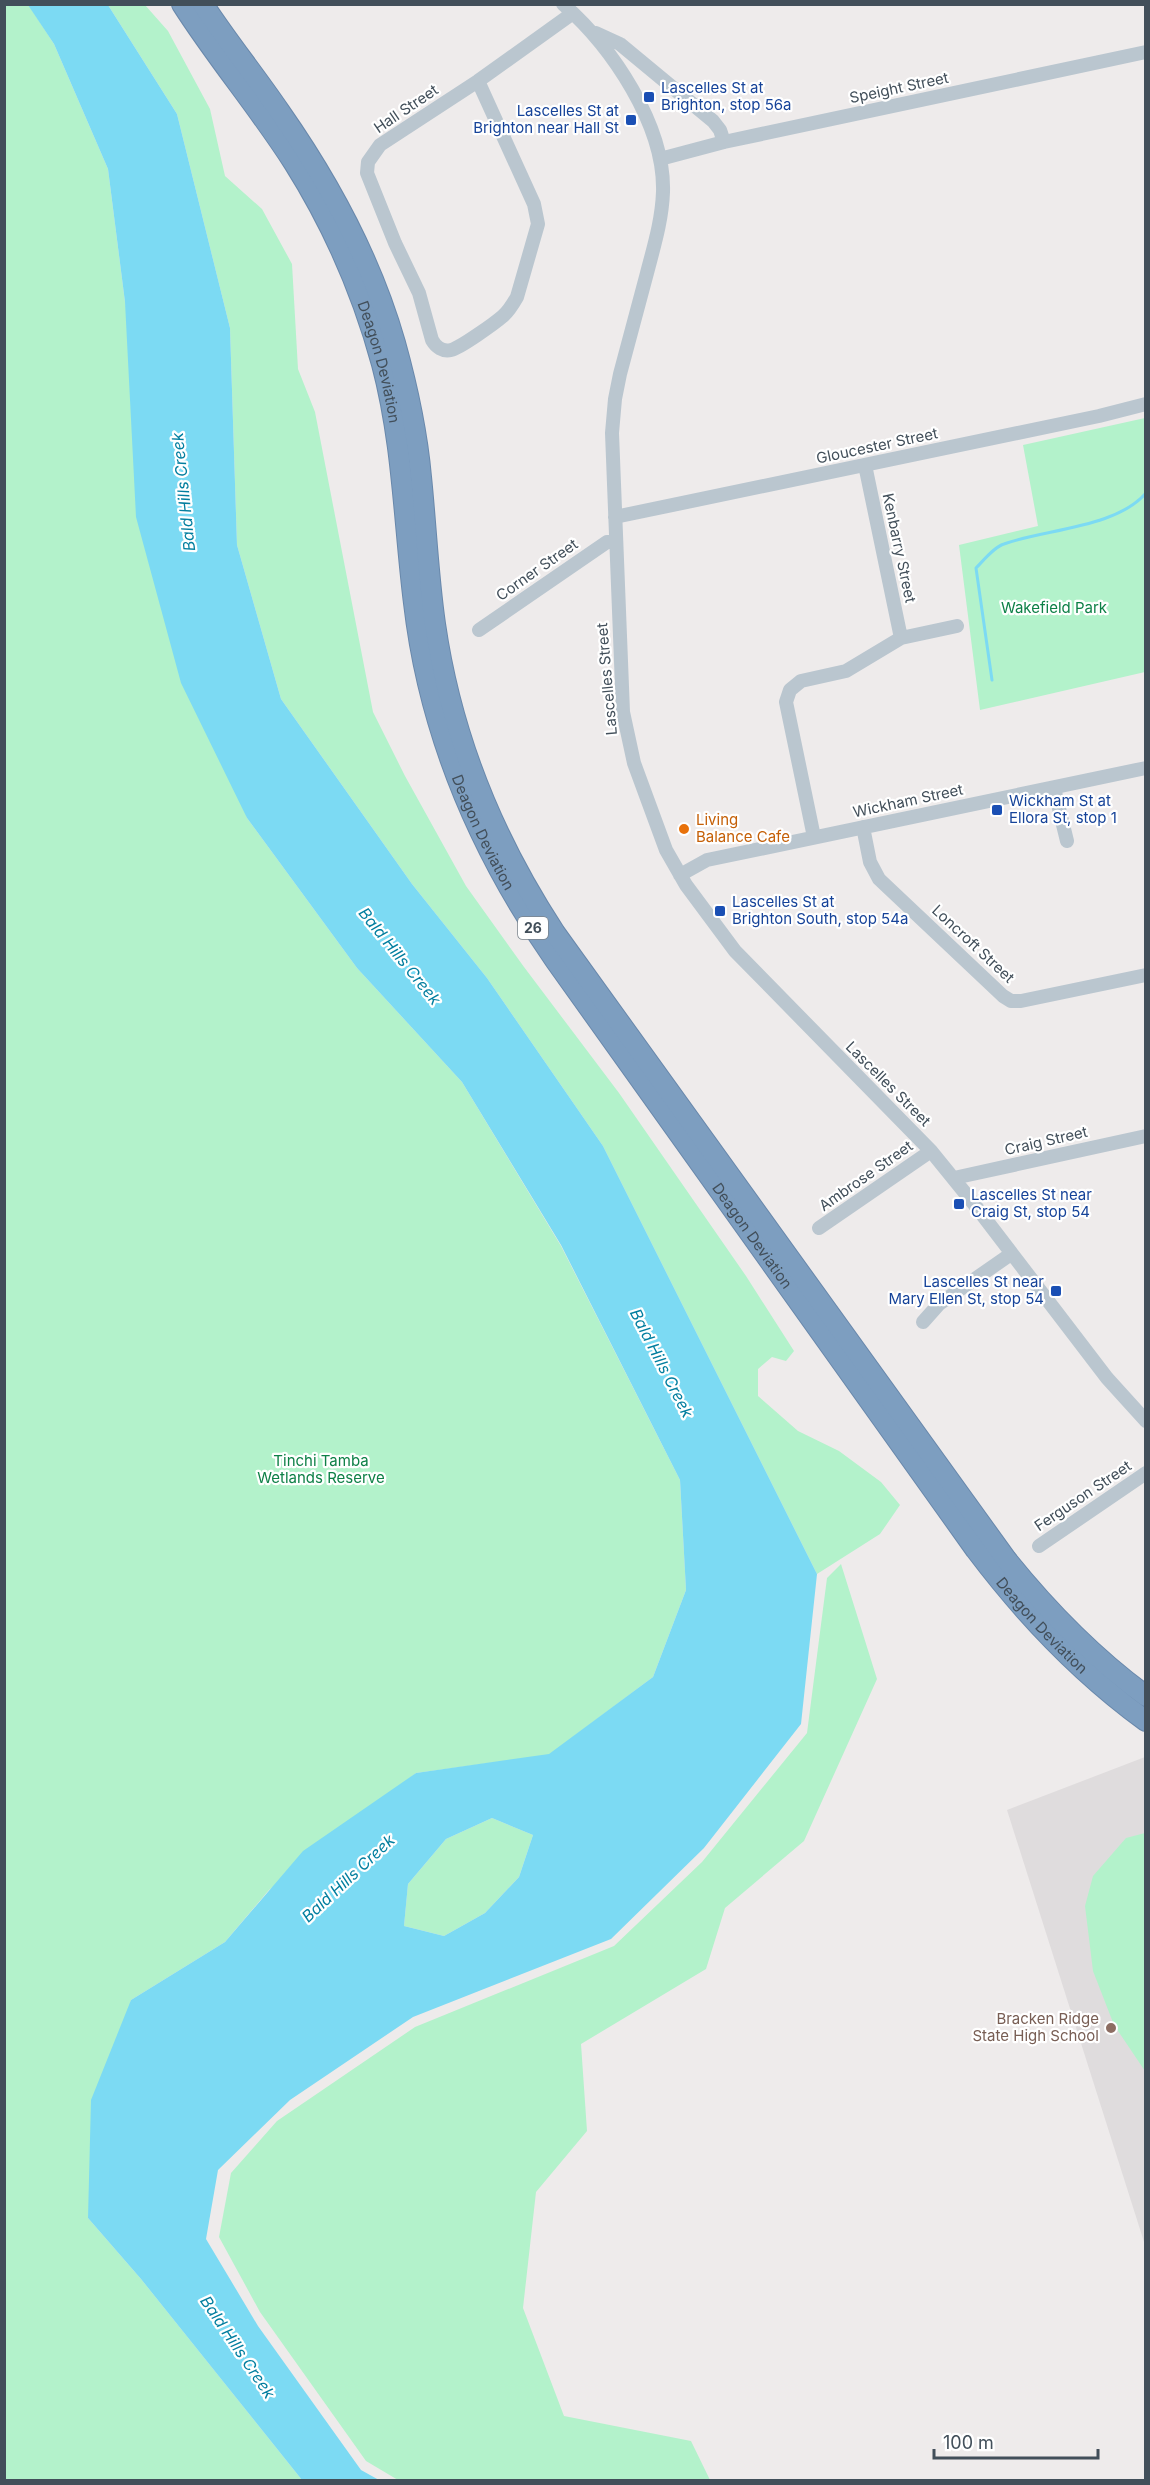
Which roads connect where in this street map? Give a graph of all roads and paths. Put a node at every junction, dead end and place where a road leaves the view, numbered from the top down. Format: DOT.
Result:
graph roads {
  1 [pos="182,4"];
  2 [pos="203,4"];
  3 [pos="568,9"];
  4 [pos="588,30"];
  5 [pos="1146,52"];
  6 [pos="478,81"];
  7 [pos="724,142"];
  8 [pos="660,159"];
  9 [pos="1146,404"];
  10 [pos="865,465"];
  11 [pos="615,517"];
  12 [pos="615,542"];
  13 [pos="957,626"];
  14 [pos="479,630"];
  15 [pos="901,638"];
  16 [pos="1146,768"];
  17 [pos="1054,788"];
  18 [pos="863,827"];
  19 [pos="814,837"];
  20 [pos="1067,841"];
  21 [pos="680,875"];
  22 [pos="1146,975"];
  23 [pos="1146,1136"];
  24 [pos="931,1151"];
  25 [pos="954,1178"];
  26 [pos="819,1228"];
  27 [pos="1011,1254"];
  28 [pos="922,1322"];
  29 [pos="1146,1421"];
  30 [pos="1146,1473"];
  31 [pos="1039,1546"];
  32 [pos="1146,1696"];
  33 [pos="1146,1721"];
  1 -- 33 [label="highway, Deagon Deviation / 26"];
  2 -- 32 [label="highway, Deagon Deviation / 26"];
  3 -- 4 [label="street, Lascelles Street"];
  3 -- 6 [label="street, Hall Street"];
  4 -- 7 [label="street"];
  4 -- 8 [label="street, Lascelles Street"];
  5 -- 7 [label="street, Speight Street"];
  6 -- 6 [label="street, Hall Street"];
  7 -- 8 [label="street, Speight Street"];
  8 -- 11 [label="street, Lascelles Street"];
  9 -- 10 [label="street, Gloucester Street"];
  10 -- 11 [label="street, Gloucester Street"];
  10 -- 15 [label="street, Kenbarry Street"];
  11 -- 12 [label="street, Lascelles Street"];
  12 -- 14 [label="street, Corner Street"];
  12 -- 21 [label="street, Lascelles Street"];
  13 -- 15 [label="street"];
  15 -- 19 [label="street"];
  16 -- 17 [label="street, Wickham Street"];
  17 -- 18 [label="street, Wickham Street"];
  17 -- 20 [label="street"];
  18 -- 19 [label="street, Wickham Street"];
  18 -- 22 [label="street, Loncroft Street"];
  19 -- 21 [label="street, Wickham Street"];
  21 -- 24 [label="street, Lascelles Street"];
  23 -- 25 [label="street, Craig Street"];
  24 -- 25 [label="street, Lascelles Street"];
  24 -- 26 [label="street, Ambrose Street"];
  25 -- 27 [label="street, Lascelles Street"];
  27 -- 28 [label="street"];
  27 -- 29 [label="street, Lascelles Street"];
  30 -- 31 [label="street, Ferguson Street"];
}
